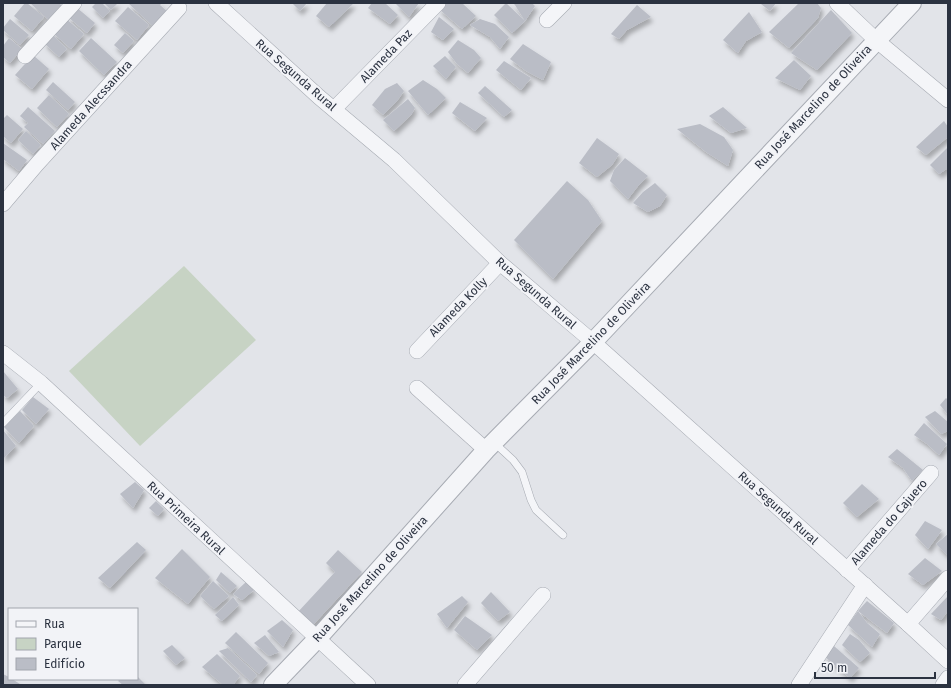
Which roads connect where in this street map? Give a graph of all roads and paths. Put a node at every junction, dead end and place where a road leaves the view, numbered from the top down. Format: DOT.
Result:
graph roads {
  1 [pos="74,3"];
  2 [pos="216,3"];
  3 [pos="438,3"];
  4 [pos="564,3"];
  5 [pos="837,3"];
  6 [pos="912,3"];
  7 [pos="179,8"];
  8 [pos="547,20"];
  9 [pos="876,40"];
  10 [pos="24,56"];
  11 [pos="948,100"];
  12 [pos="334,109"];
  13 [pos="3,204"];
  14 [pos="500,263"];
  15 [pos="593,342"];
  16 [pos="417,351"];
  17 [pos="3,353"];
  18 [pos="41,383"];
  19 [pos="417,388"];
  20 [pos="3,423"];
  21 [pos="494,447"];
  22 [pos="931,473"];
  23 [pos="563,534"];
  24 [pos="847,570"];
  25 [pos="948,578"];
  26 [pos="865,585"];
  27 [pos="543,595"];
  28 [pos="908,624"];
  29 [pos="317,639"];
  30 [pos="948,661"];
  31 [pos="948,678"];
  32 [pos="273,685"];
  33 [pos="368,685"];
  34 [pos="465,685"];
  35 [pos="799,685"];
  36 [pos="944,685"];
  1 -- 10 [label="street"];
  2 -- 12 [label="street, Rua Segunda Rural"];
  3 -- 12 [label="street, Alameda Paz"];
  4 -- 8 [label="street"];
  5 -- 9 [label="street"];
  6 -- 9 [label="street, Rua José Marcelino de Oliveira"];
  7 -- 13 [label="street, Alameda Alecssandra"];
  9 -- 11 [label="street"];
  9 -- 15 [label="street, Rua José Marcelino de Oliveira"];
  12 -- 14 [label="street, Rua Segunda Rural"];
  14 -- 15 [label="street, Rua Segunda Rural"];
  14 -- 16 [label="street, Alameda Kolly"];
  15 -- 21 [label="street, Rua José Marcelino de Oliveira"];
  15 -- 24 [label="street, Rua Segunda Rural"];
  17 -- 18 [label="street, Rua Primeira Rural"];
  18 -- 20 [label="lane"];
  18 -- 29 [label="street, Rua Primeira Rural"];
  19 -- 21 [label="street"];
  21 -- 23 [label="lane"];
  21 -- 29 [label="street, Rua José Marcelino de Oliveira"];
  22 -- 24 [label="street, Alameda do Cajuero"];
  24 -- 26 [label="street, Rua Segunda Rural"];
  25 -- 28 [label="street"];
  26 -- 28 [label="street, Rua Segunda Rural"];
  26 -- 35 [label="street"];
  27 -- 34 [label="street"];
  28 -- 30 [label="street, Rua Segunda Rural"];
  29 -- 32 [label="street, Rua José Marcelino de Oliveira"];
  29 -- 33 [label="street, Rua Primeira Rural"];
  31 -- 36 [label="street"];
}
